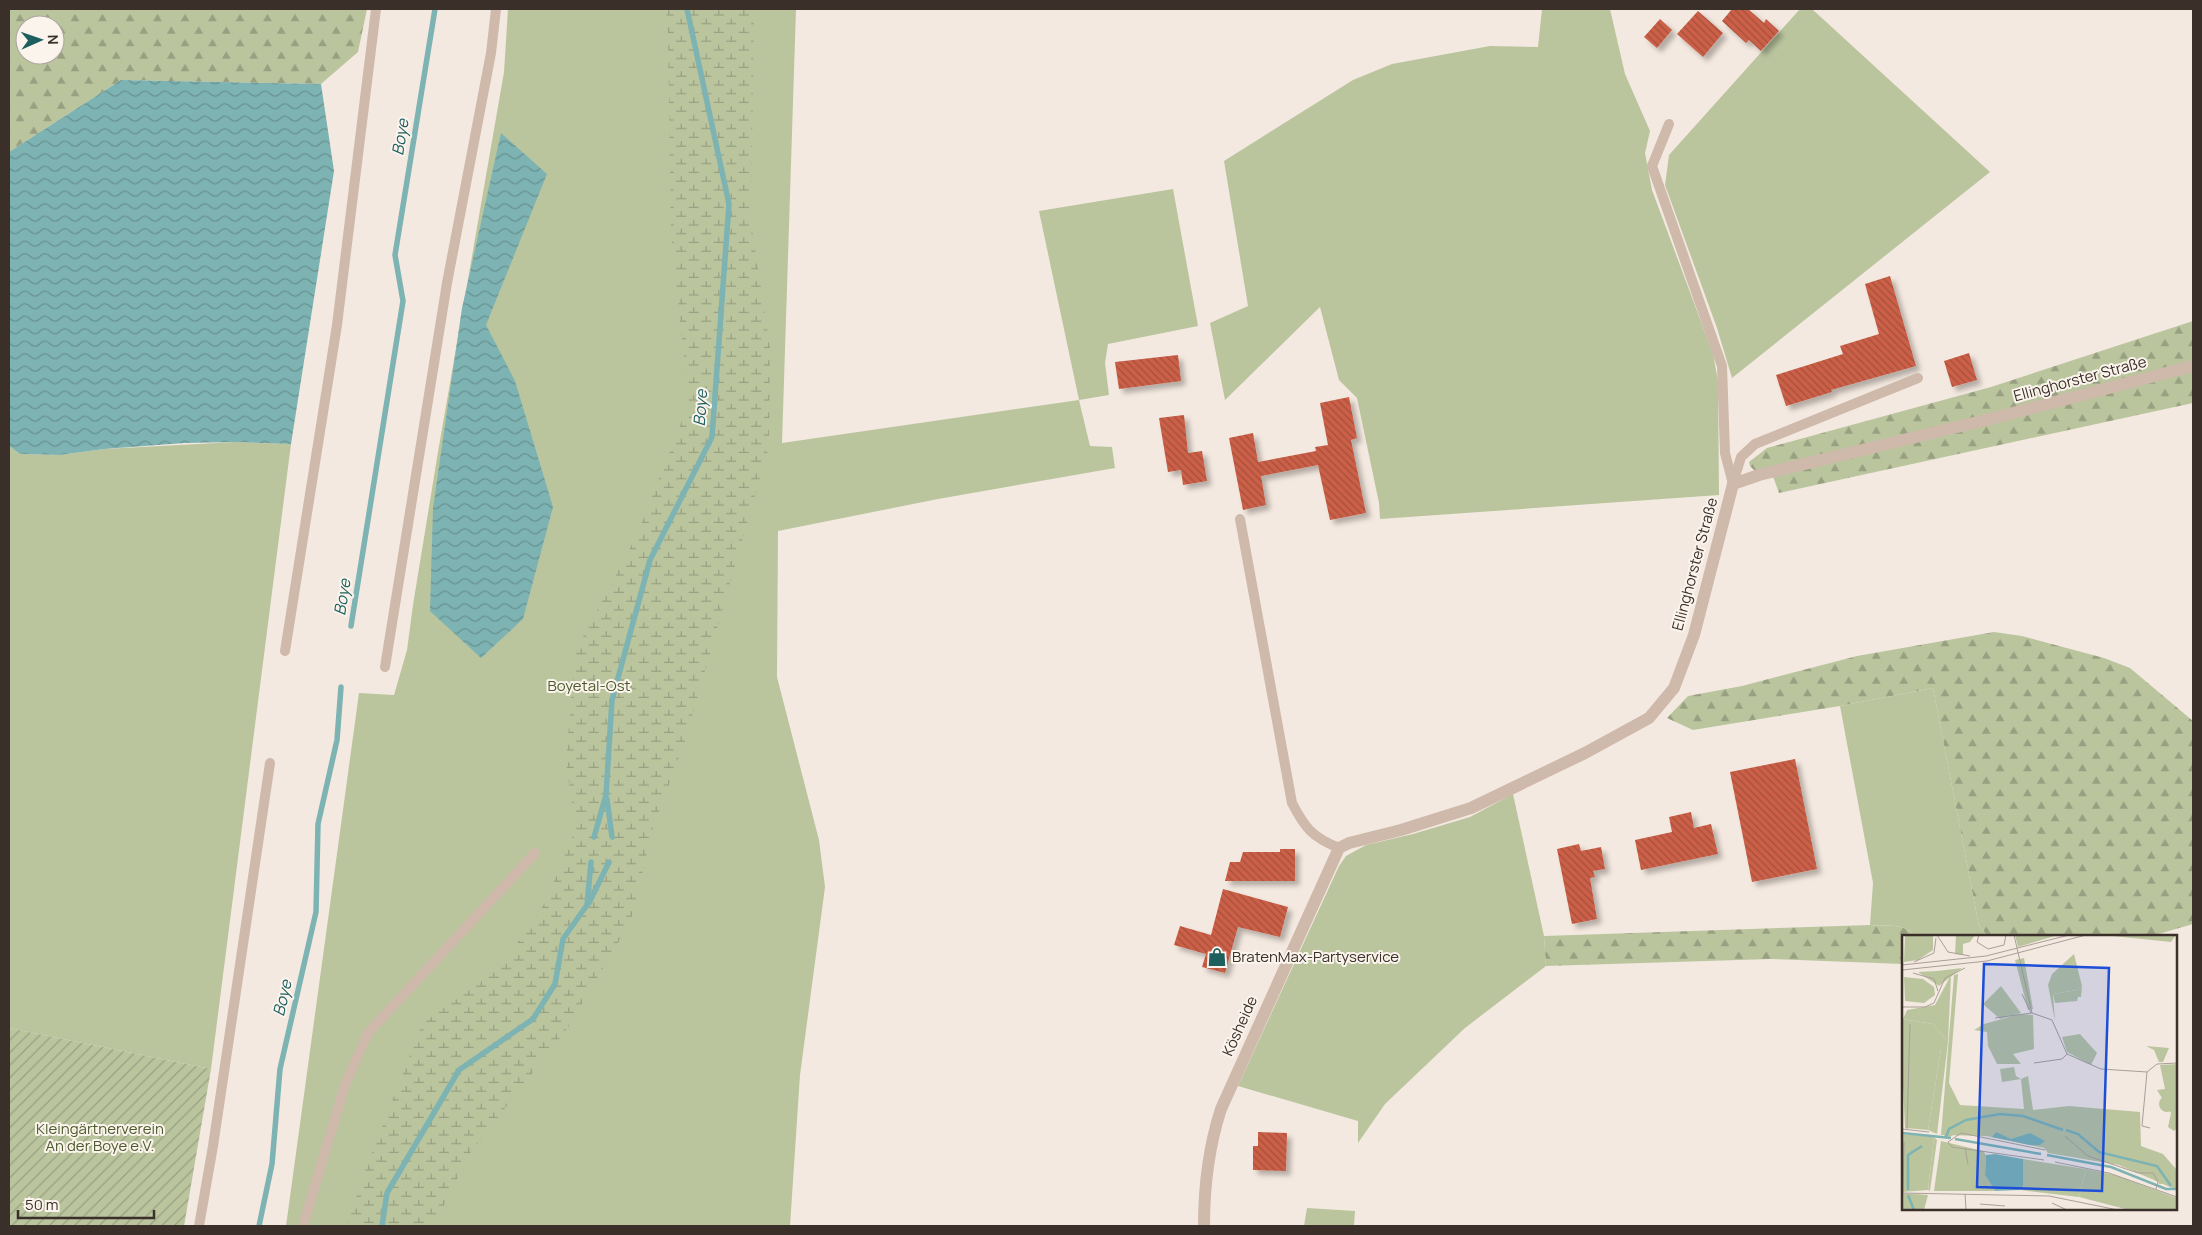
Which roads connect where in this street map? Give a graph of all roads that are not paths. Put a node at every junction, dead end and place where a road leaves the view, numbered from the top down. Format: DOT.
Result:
graph roads {
  1 [pos="376,9"];
  2 [pos="496,9"];
  3 [pos="1668,124"];
  4 [pos="2193,366"];
  5 [pos="1918,378"];
  6 [pos="1733,484"];
  7 [pos="1240,519"];
  8 [pos="285,651"];
  9 [pos="385,667"];
  10 [pos="270,763"];
  11 [pos="1339,848"];
  12 [pos="535,853"];
  13 [pos="199,1226"];
  14 [pos="302,1226"];
  15 [pos="1204,1226"];
  1 -- 8 [label="lane"];
  2 -- 9 [label="lane"];
  3 -- 6 [label="lane"];
  4 -- 6 [label="street, Ellinghorster Straße"];
  5 -- 6 [label="lane"];
  6 -- 11 [label="street, Ellinghorster Straße"];
  7 -- 11 [label="lane"];
  10 -- 13 [label="lane"];
  11 -- 15 [label="street, Kösheide"];
  12 -- 14 [label="lane"];
}
